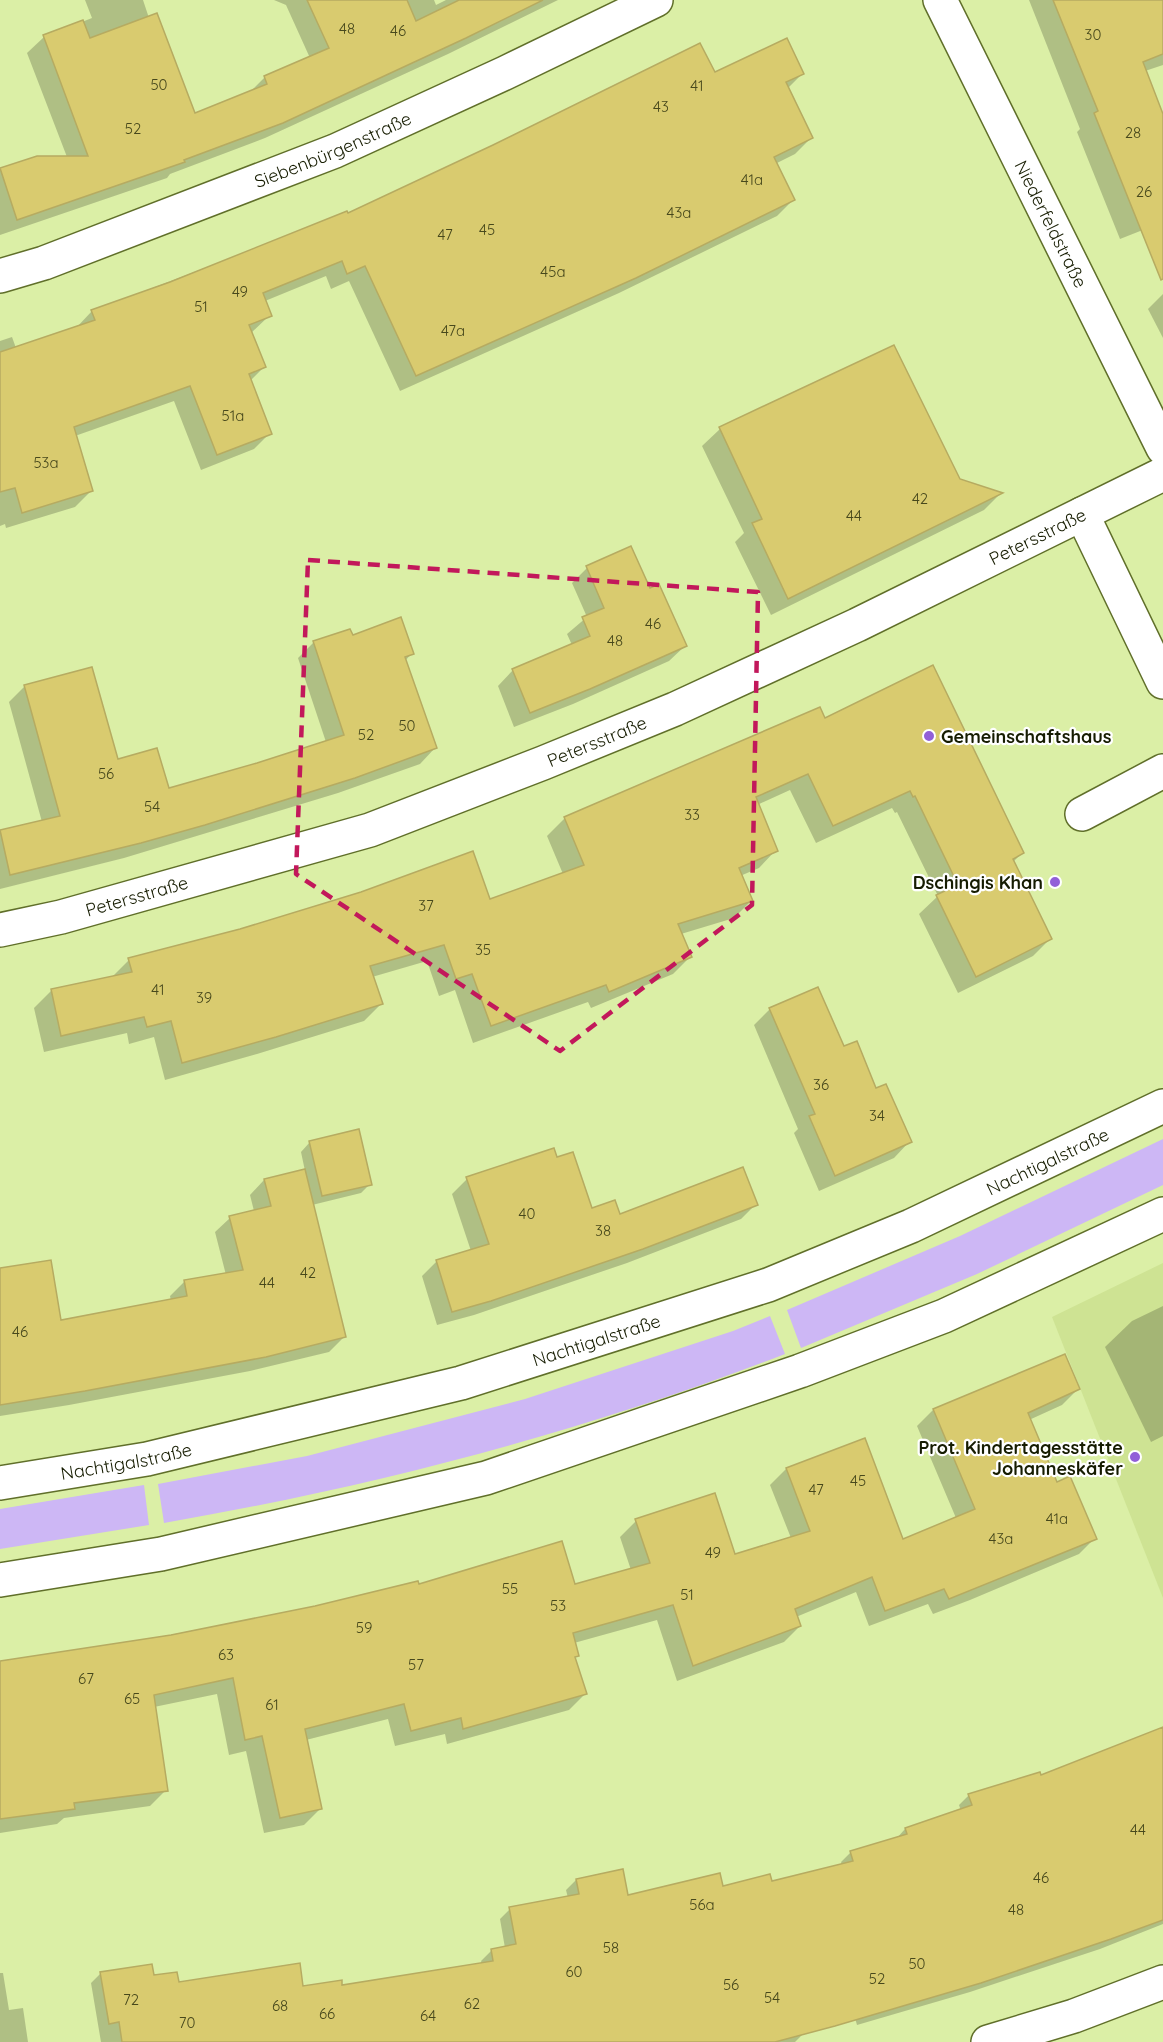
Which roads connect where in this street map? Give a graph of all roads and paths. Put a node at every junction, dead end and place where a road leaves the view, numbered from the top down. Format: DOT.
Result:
graph roads {
  1 [pos="656,0"];
  2 [pos="940,0"];
  3 [pos="0,276"];
  4 [pos="1163,448"];
  5 [pos="1163,474"];
  6 [pos="1082,514"];
  7 [pos="1163,682"];
  8 [pos="1163,771"];
  9 [pos="1082,814"];
  10 [pos="0,930"];
  11 [pos="1163,1107"];
  12 [pos="1163,1214"];
  13 [pos="0,1483"];
  14 [pos="0,1580"];
  15 [pos="1163,1982"];
  16 [pos="988,2042"];
  1 -- 3 [label="street, Siebenbürgenstraße"];
  2 -- 4 [label="street, Niederfeldstraße"];
  5 -- 6 [label="street, Petersstraße"];
  6 -- 7 [label="street"];
  6 -- 10 [label="street, Petersstraße"];
  8 -- 9 [label="street"];
  11 -- 13 [label="street, Nachtigalstraße"];
  12 -- 14 [label="street"];
  15 -- 16 [label="street"];
}
